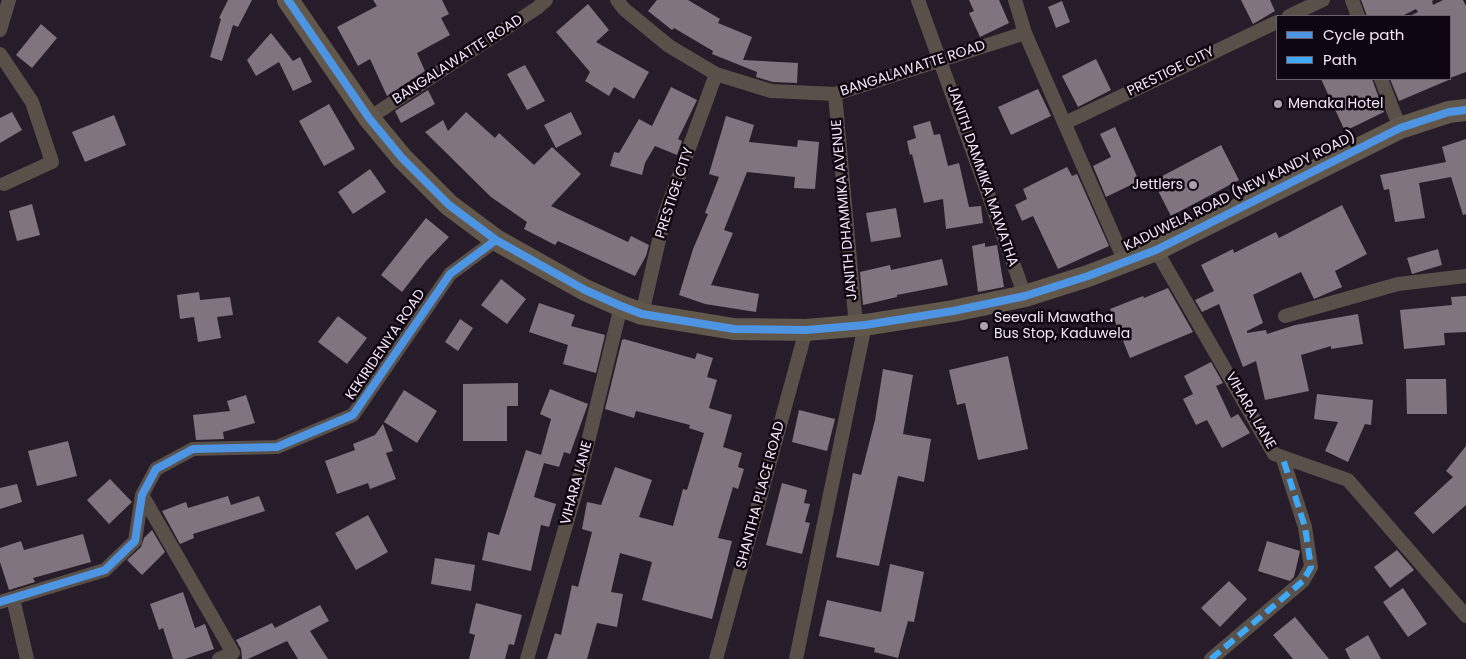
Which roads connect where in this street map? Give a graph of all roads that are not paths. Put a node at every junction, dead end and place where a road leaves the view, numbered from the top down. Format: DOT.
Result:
graph roads {
  1 [pos="9,0"];
  2 [pos="288,0"];
  3 [pos="546,0"];
  4 [pos="617,0"];
  5 [pos="918,0"];
  6 [pos="1015,0"];
  7 [pos="1323,0"];
  8 [pos="1352,0"];
  9 [pos="1291,15"];
  10 [pos="1358,15"];
  11 [pos="1276,22"];
  12 [pos="0,30"];
  13 [pos="1024,33"];
  14 [pos="0,54"];
  15 [pos="942,60"];
  16 [pos="716,74"];
  17 [pos="1381,80"];
  18 [pos="835,94"];
  19 [pos="1466,110"];
  20 [pos="369,118"];
  21 [pos="1065,123"];
  22 [pos="1400,128"];
  23 [pos="4,184"];
  24 [pos="496,240"];
  25 [pos="1156,250"];
  26 [pos="1125,262"];
  27 [pos="1466,276"];
  28 [pos="1025,296"];
  29 [pos="632,310"];
  30 [pos="1285,316"];
  31 [pos="860,325"];
  32 [pos="806,330"];
  33 [pos="1283,459"];
  34 [pos="142,495"];
  35 [pos="7,600"];
  36 [pos="1466,616"];
  37 [pos="801,655"];
  38 [pos="27,659"];
  39 [pos="219,659"];
  40 [pos="527,659"];
  41 [pos="716,659"];
  42 [pos="1211,659"];
  1 -- 12 [label="street"];
  2 -- 20 [label="main road, KADUWELA ROAD (NEW KANDY ROAD)"];
  3 -- 20 [label="street, BANGALAWATTE ROAD"];
  4 -- 16 [label="street, BANGALAWATTE ROAD"];
  5 -- 15 [label="street, JANITH DAMMIKA MAWATHA"];
  6 -- 13 [label="street"];
  7 -- 9 [label="street"];
  8 -- 10 [label="street"];
  11 -- 21 [label="street, PRESTIGE CITY"];
  13 -- 15 [label="street, BANGALAWATTE ROAD"];
  13 -- 21 [label="street"];
  14 -- 23 [label="street"];
  15 -- 18 [label="street, BANGALAWATTE ROAD"];
  15 -- 28 [label="street, JANITH DAMMIKA MAWATHA"];
  16 -- 18 [label="street, BANGALAWATTE ROAD"];
  16 -- 29 [label="street, PRESTIGE CITY"];
  17 -- 22 [label="street"];
  18 -- 31 [label="street, JANITH DHAMMIKA AVENUE"];
  19 -- 22 [label="main road, KADUWELA ROAD (NEW KANDY ROAD)"];
  20 -- 24 [label="main road, KADUWELA ROAD (NEW KANDY ROAD)"];
  21 -- 26 [label="street"];
  22 -- 25 [label="main road, KADUWELA ROAD (NEW KANDY ROAD)"];
  24 -- 29 [label="main road, KADUWELA ROAD (NEW KANDY ROAD)"];
  24 -- 34 [label="street, KEKIRIDENIYA ROAD"];
  25 -- 26 [label="main road, KADUWELA ROAD (NEW KANDY ROAD)"];
  25 -- 33 [label="street, VIHARA LANE"];
  26 -- 28 [label="main road, KADUWELA ROAD (NEW KANDY ROAD)"];
  27 -- 30 [label="street"];
  28 -- 31 [label="main road, KADUWELA ROAD (NEW KANDY ROAD)"];
  29 -- 32 [label="main road, KADUWELA ROAD (NEW KANDY ROAD)"];
  29 -- 40 [label="street, VIHARA LANE"];
  31 -- 32 [label="main road, KADUWELA ROAD (NEW KANDY ROAD)"];
  31 -- 37 [label="street, JANITH DHAMMIKA AVENUE"];
  32 -- 41 [label="street, SHANTHA PLACE ROAD"];
  33 -- 36 [label="street, VIHARA LANE"];
  33 -- 42 [label="street"];
  34 -- 35 [label="street, KEKIRIDENIYA ROAD"];
  34 -- 39 [label="street"];
  35 -- 38 [label="street"];
}
